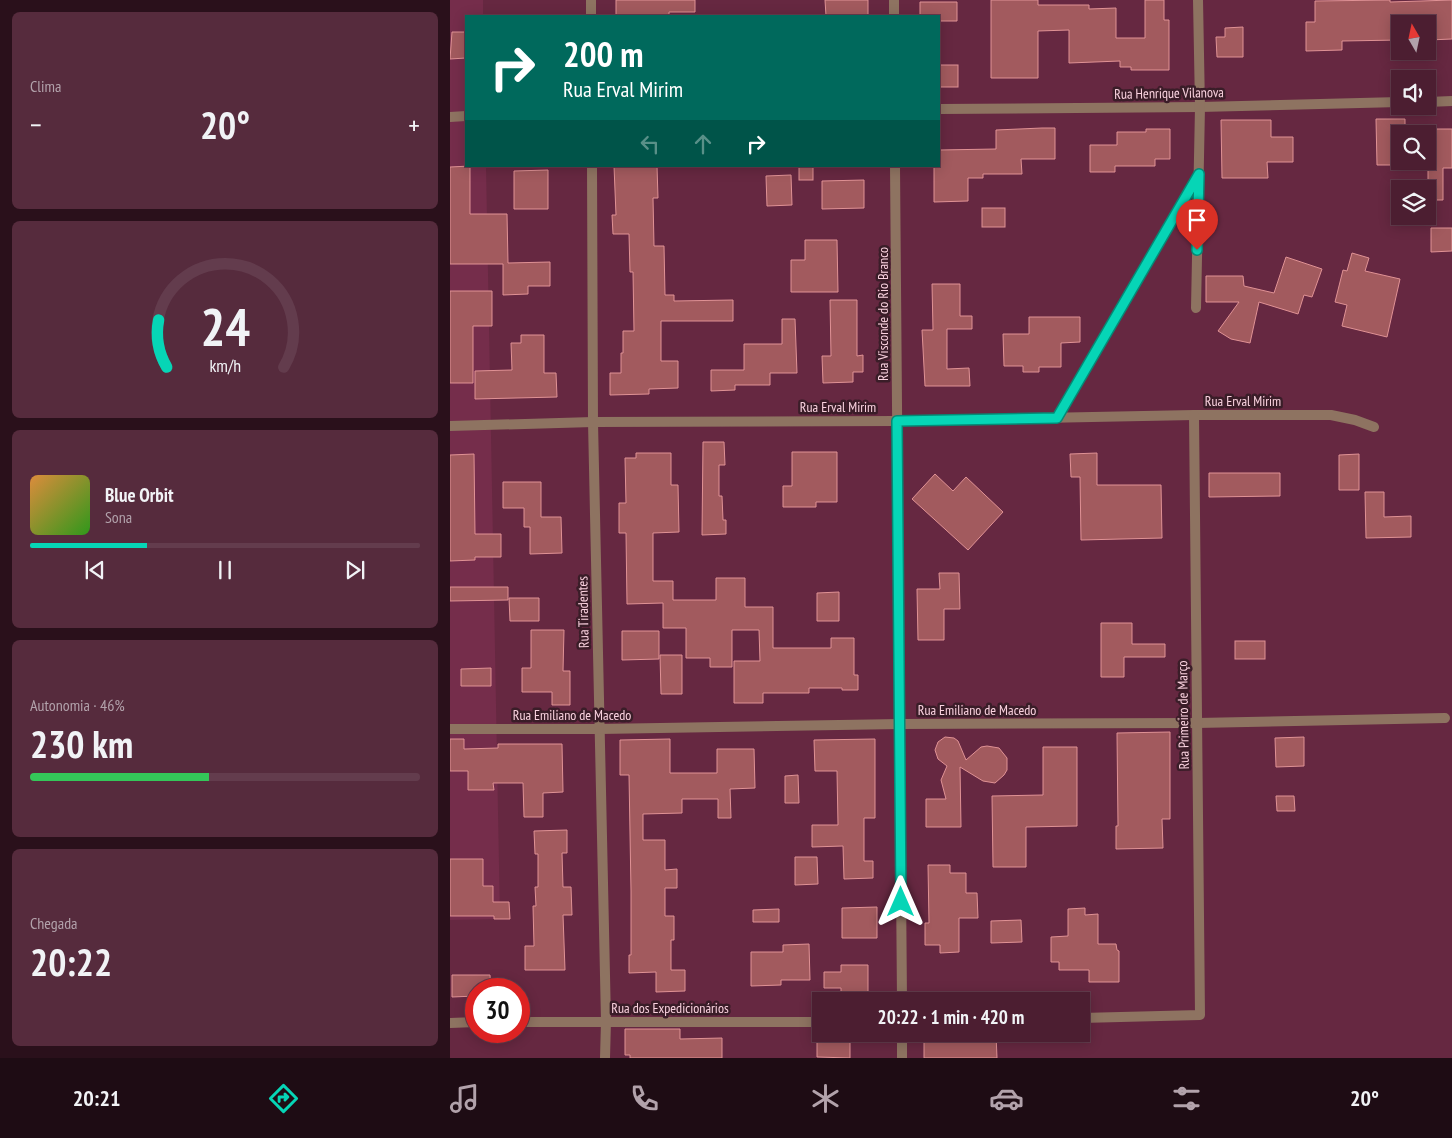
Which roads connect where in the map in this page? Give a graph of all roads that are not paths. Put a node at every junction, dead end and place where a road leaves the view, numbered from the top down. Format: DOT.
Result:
graph roads {
  1 [pos="591,0"];
  2 [pos="894,0"];
  3 [pos="1198,0"];
  4 [pos="591,15"];
  5 [pos="894,15"];
  6 [pos="1452,101"];
  7 [pos="1391,102"];
  8 [pos="1436,102"];
  9 [pos="1200,107"];
  10 [pos="940,109"];
  11 [pos="450,116"];
  12 [pos="465,116"];
  13 [pos="592,167"];
  14 [pos="895,167"];
  15 [pos="1199,174"];
  16 [pos="1196,308"];
  17 [pos="1194,415"];
  18 [pos="1057,418"];
  19 [pos="897,421"];
  20 [pos="593,422"];
  21 [pos="450,426"];
  22 [pos="1374,427"];
  23 [pos="1445,718"];
  24 [pos="1197,722"];
  25 [pos="900,724"];
  26 [pos="450,729"];
  27 [pos="600,730"];
  28 [pos="902,992"];
  29 [pos="1090,1018"];
  30 [pos="606,1021"];
  31 [pos="465,1022"];
  32 [pos="530,1022"];
  33 [pos="812,1022"];
  34 [pos="450,1023"];
  35 [pos="902,1042"];
  36 [pos="605,1058"];
  37 [pos="902,1058"];
  1 -- 4 [label="street"];
  2 -- 5 [label="street"];
  3 -- 9 [label="street"];
  6 -- 8 [label="street"];
  7 -- 9 [label="street, Rua Henrique Vilanova"];
  9 -- 10 [label="street, Rua Henrique Vilanova"];
  9 -- 15 [label="street"];
  11 -- 12 [label="street"];
  13 -- 20 [label="street, Rua Tiradentes"];
  14 -- 19 [label="street, Rua Visconde do Rio Branco"];
  15 -- 16 [label="street"];
  15 -- 18 [label="street"];
  17 -- 18 [label="street, Rua Erval Mirim"];
  17 -- 22 [label="street, Rua Erval Mirim"];
  17 -- 24 [label="street, Rua Primeiro de Março"];
  18 -- 19 [label="street, Rua Erval Mirim"];
  19 -- 20 [label="street, Rua Erval Mirim"];
  19 -- 25 [label="street, Rua Visconde do Rio Branco"];
  20 -- 21 [label="street, Rua Erval Mirim"];
  20 -- 27 [label="street, Rua Tiradentes"];
  23 -- 24 [label="street, Rua Emiliano de Macedo"];
  24 -- 25 [label="street, Rua Emiliano de Macedo"];
  24 -- 29 [label="street, Rua Primeiro de Março"];
  25 -- 27 [label="street, Rua Emiliano de Macedo"];
  25 -- 28 [label="street, Rua Visconde do Rio Branco"];
  26 -- 27 [label="street, Rua Emiliano de Macedo"];
  27 -- 30 [label="street, Rua Tiradentes"];
  30 -- 32 [label="street, Rua dos Expedicionários"];
  30 -- 33 [label="street, Rua dos Expedicionários"];
  30 -- 36 [label="street, Rua Tiradentes"];
  31 -- 34 [label="street"];
  35 -- 37 [label="street"];
}
